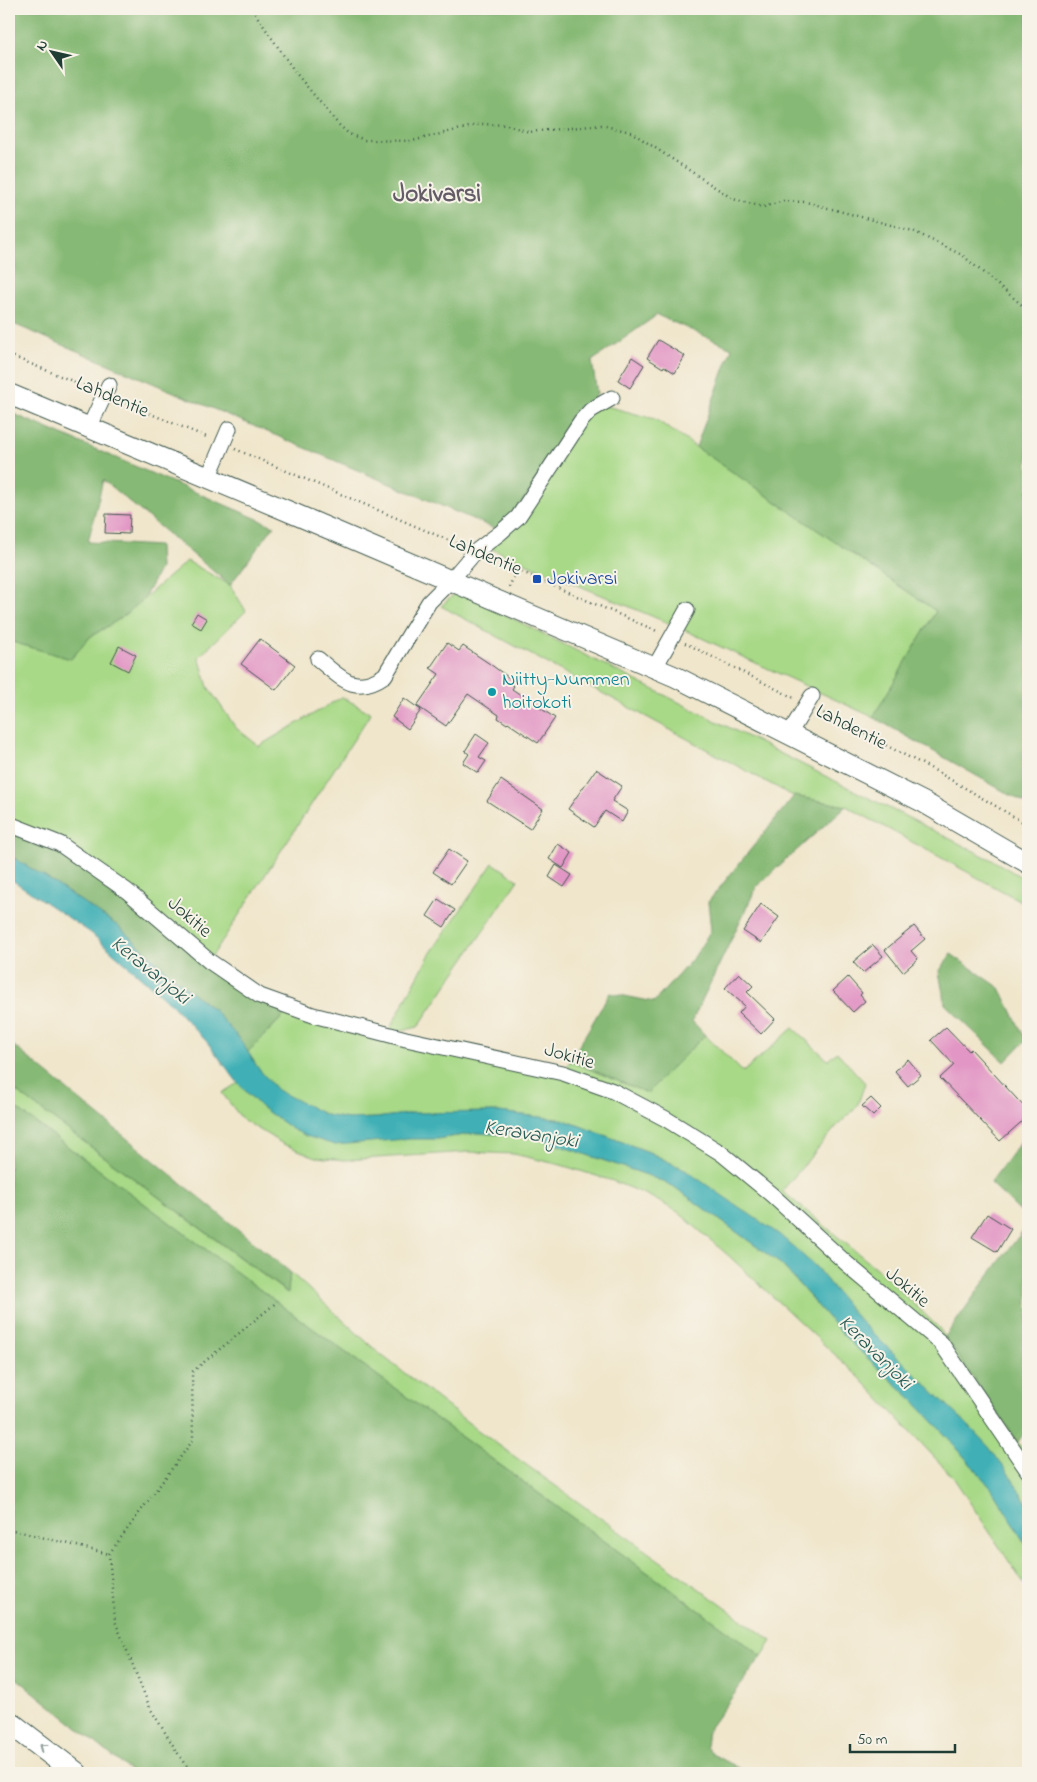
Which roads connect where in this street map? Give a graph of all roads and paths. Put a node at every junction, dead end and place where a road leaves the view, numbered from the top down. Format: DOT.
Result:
graph roads {
  1 [pos="252,9"];
  2 [pos="1028,310"];
  3 [pos="9,354"];
  4 [pos="107,389"];
  5 [pos="9,394"];
  6 [pos="612,398"];
  7 [pos="89,428"];
  8 [pos="229,429"];
  9 [pos="222,444"];
  10 [pos="208,478"];
  11 [pos="475,552"];
  12 [pos="451,580"];
  13 [pos="687,610"];
  14 [pos="671,637"];
  15 [pos="318,659"];
  16 [pos="655,667"];
  17 [pos="809,701"];
  18 [pos="789,734"];
  19 [pos="9,824"];
  20 [pos="1028,825"];
  21 [pos="1028,863"];
  22 [pos="277,1302"];
  23 [pos="1028,1471"];
  24 [pos="9,1529"];
  25 [pos="108,1554"];
  26 [pos="9,1722"];
  27 [pos="76,1773"];
  28 [pos="194,1773"];
  1 -- 2 [label="path"];
  3 -- 4 [label="path, Lahdentie"];
  4 -- 7 [label="street"];
  4 -- 9 [label="path, Lahdentie"];
  5 -- 7 [label="main road, Lahdentie"];
  6 -- 11 [label="street"];
  7 -- 10 [label="main road, Lahdentie"];
  8 -- 9 [label="street"];
  9 -- 10 [label="street"];
  9 -- 11 [label="path, Lahdentie"];
  10 -- 12 [label="main road, Lahdentie"];
  11 -- 12 [label="street"];
  11 -- 14 [label="path, Lahdentie"];
  12 -- 15 [label="street"];
  12 -- 16 [label="main road, Lahdentie"];
  13 -- 14 [label="street"];
  14 -- 16 [label="street"];
  14 -- 17 [label="path, Lahdentie"];
  16 -- 18 [label="main road, Lahdentie"];
  17 -- 18 [label="street"];
  17 -- 20 [label="path, Lahdentie"];
  18 -- 21 [label="main road, Lahdentie"];
  19 -- 23 [label="street, Jokitie"];
  22 -- 25 [label="path"];
  24 -- 25 [label="path"];
  25 -- 28 [label="path"];
  27 -- 26 [label="highway, one-way"];
}
